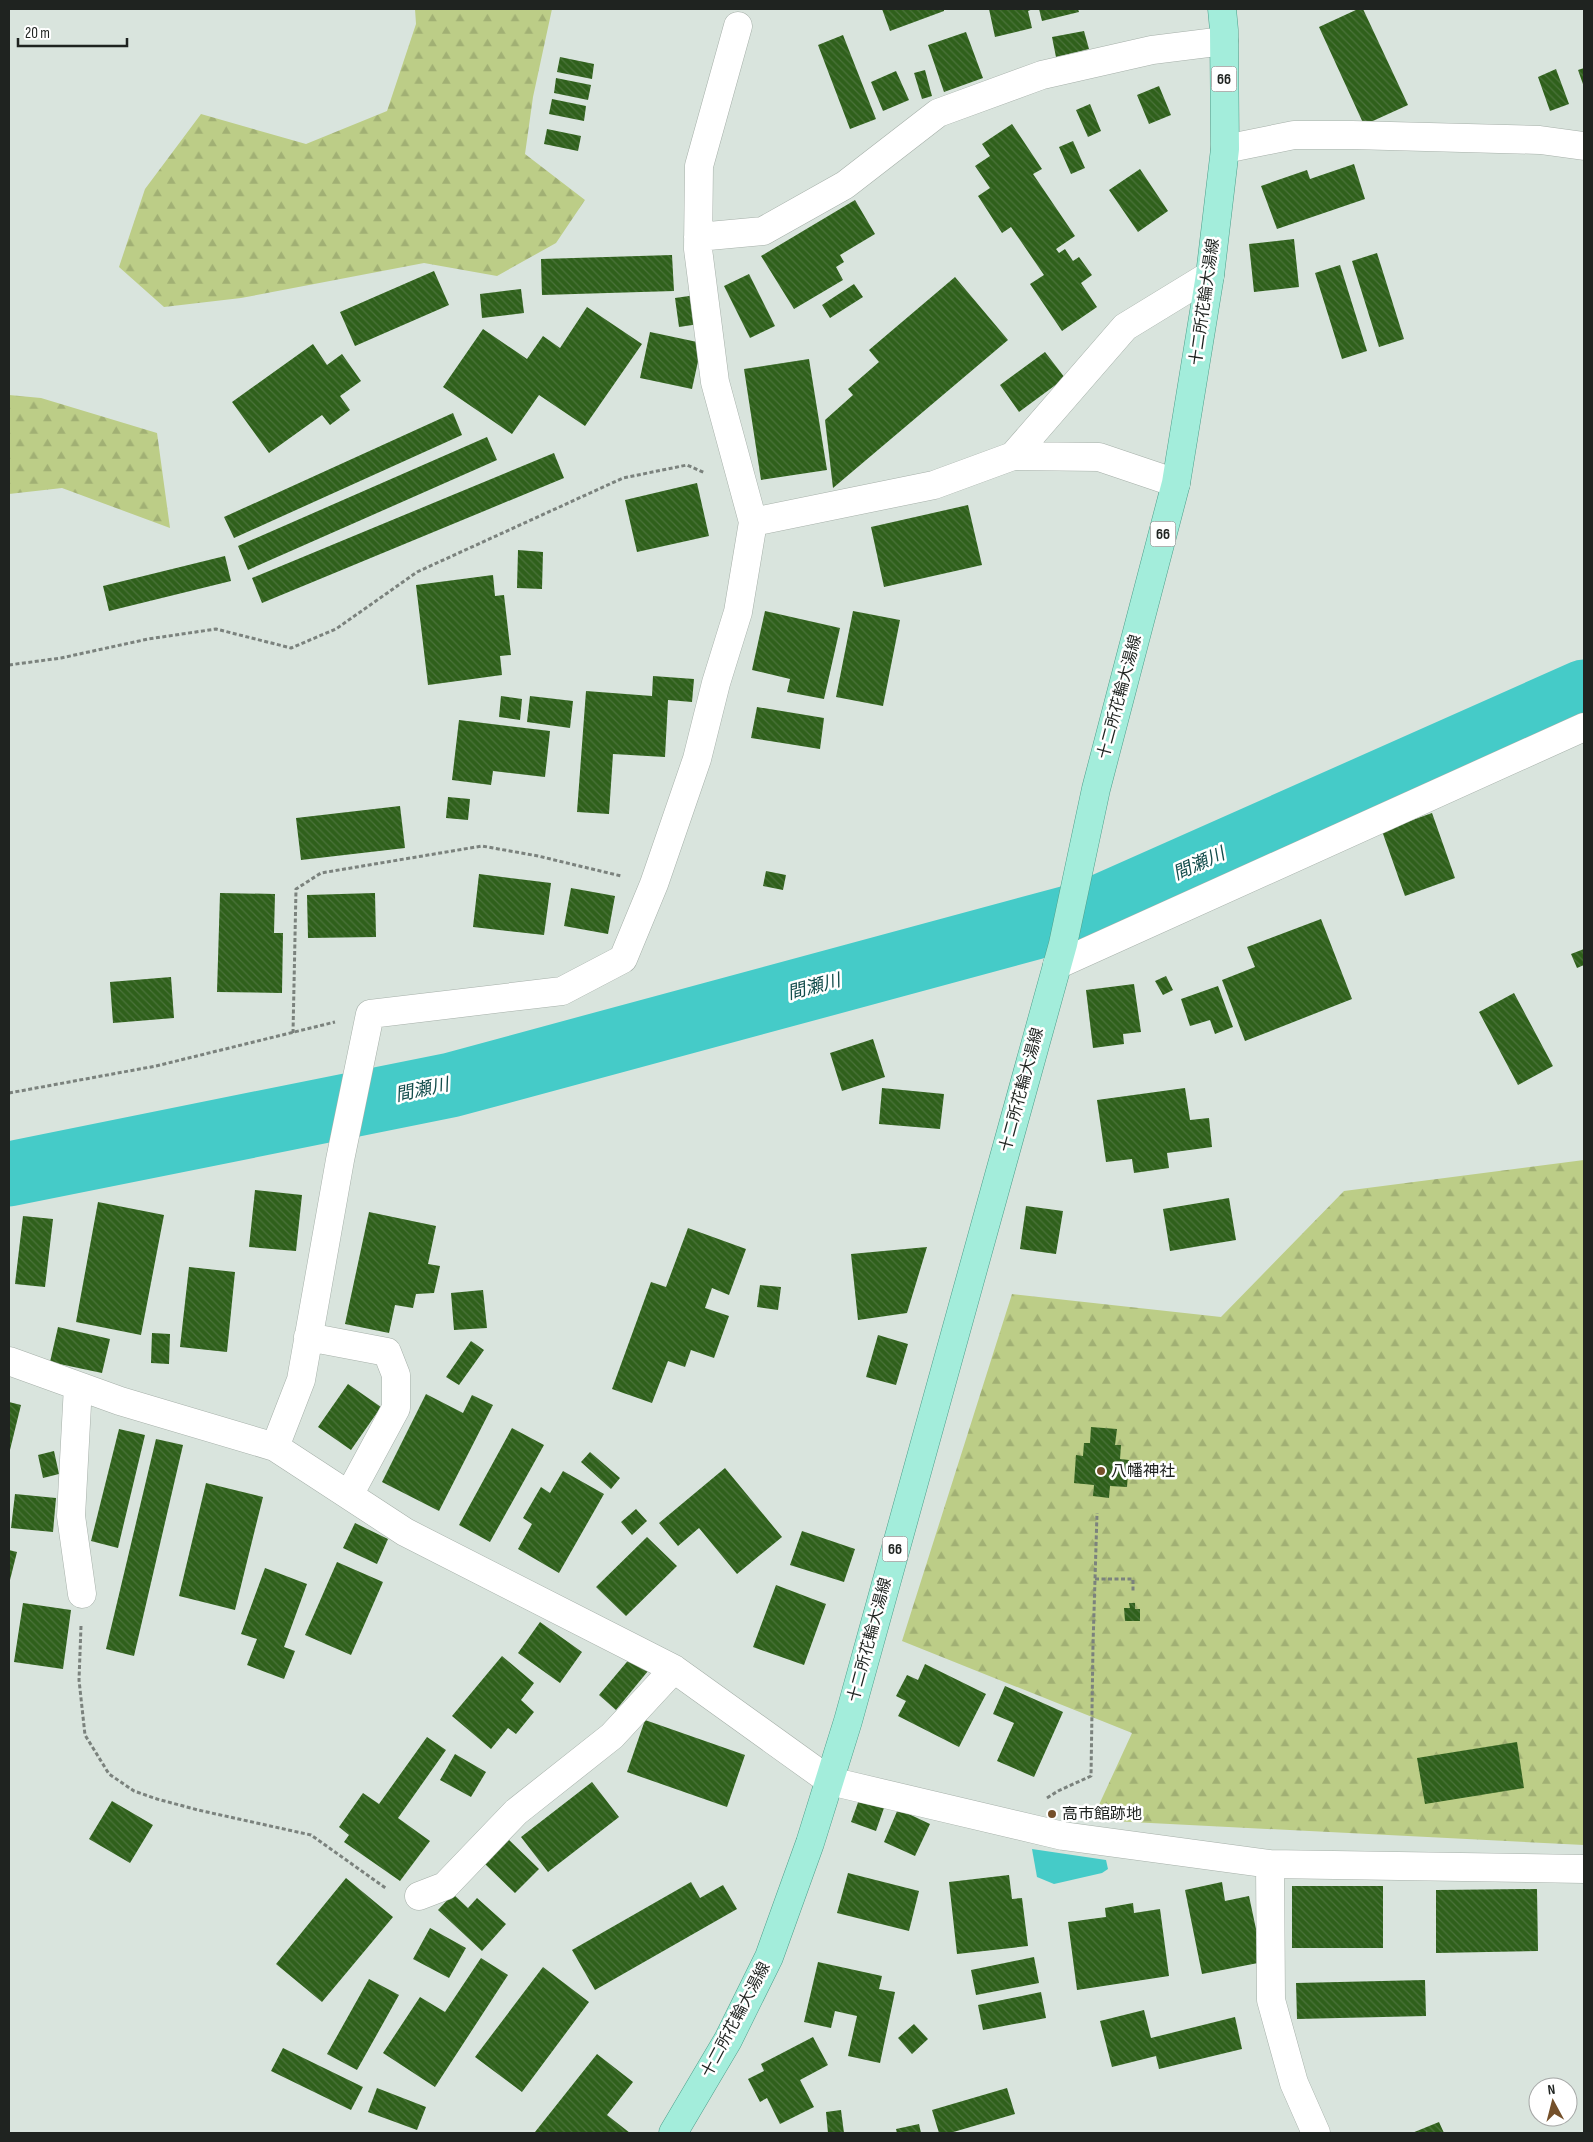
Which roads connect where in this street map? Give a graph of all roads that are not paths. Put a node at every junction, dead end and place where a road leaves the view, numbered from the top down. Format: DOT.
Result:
graph roads {
  1 [pos="1222,9"];
  2 [pos="738,26"];
  3 [pos="1224,41"];
  4 [pos="1584,146"];
  5 [pos="1225,149"];
  6 [pos="698,237"];
  7 [pos="1210,275"];
  8 [pos="1013,456"];
  9 [pos="1176,483"];
  10 [pos="753,522"];
  11 [pos="1584,727"];
  12 [pos="1060,954"];
  13 [pos="308,1337"];
  14 [pos="9,1361"];
  15 [pos="78,1386"];
  16 [pos="275,1447"];
  17 [pos="349,1495"];
  18 [pos="82,1594"];
  19 [pos="674,1669"];
  20 [pos="830,1781"];
  21 [pos="1270,1864"];
  22 [pos="1584,1869"];
  23 [pos="418,1896"];
  24 [pos="673,2133"];
  25 [pos="1316,2133"];
  1 -- 3 [label="main road, 十二所花輪大湯線 / 66"];
  2 -- 6 [label="street"];
  3 -- 5 [label="main road, 十二所花輪大湯線 / 66"];
  3 -- 6 [label="street"];
  4 -- 5 [label="street"];
  5 -- 7 [label="main road, 十二所花輪大湯線 / 66"];
  6 -- 10 [label="street"];
  7 -- 8 [label="street"];
  7 -- 9 [label="main road, 十二所花輪大湯線 / 66"];
  8 -- 9 [label="street"];
  8 -- 10 [label="street"];
  9 -- 12 [label="main road, 十二所花輪大湯線 / 66"];
  10 -- 13 [label="street"];
  11 -- 12 [label="street"];
  12 -- 20 [label="main road, 十二所花輪大湯線 / 66"];
  13 -- 16 [label="street"];
  13 -- 17 [label="street"];
  14 -- 15 [label="street"];
  15 -- 16 [label="street"];
  15 -- 18 [label="street"];
  16 -- 17 [label="street"];
  17 -- 19 [label="street"];
  19 -- 20 [label="street"];
  19 -- 23 [label="street"];
  20 -- 21 [label="street"];
  20 -- 24 [label="main road, 十二所花輪大湯線 / 66"];
  21 -- 22 [label="street"];
  21 -- 25 [label="street"];
}
